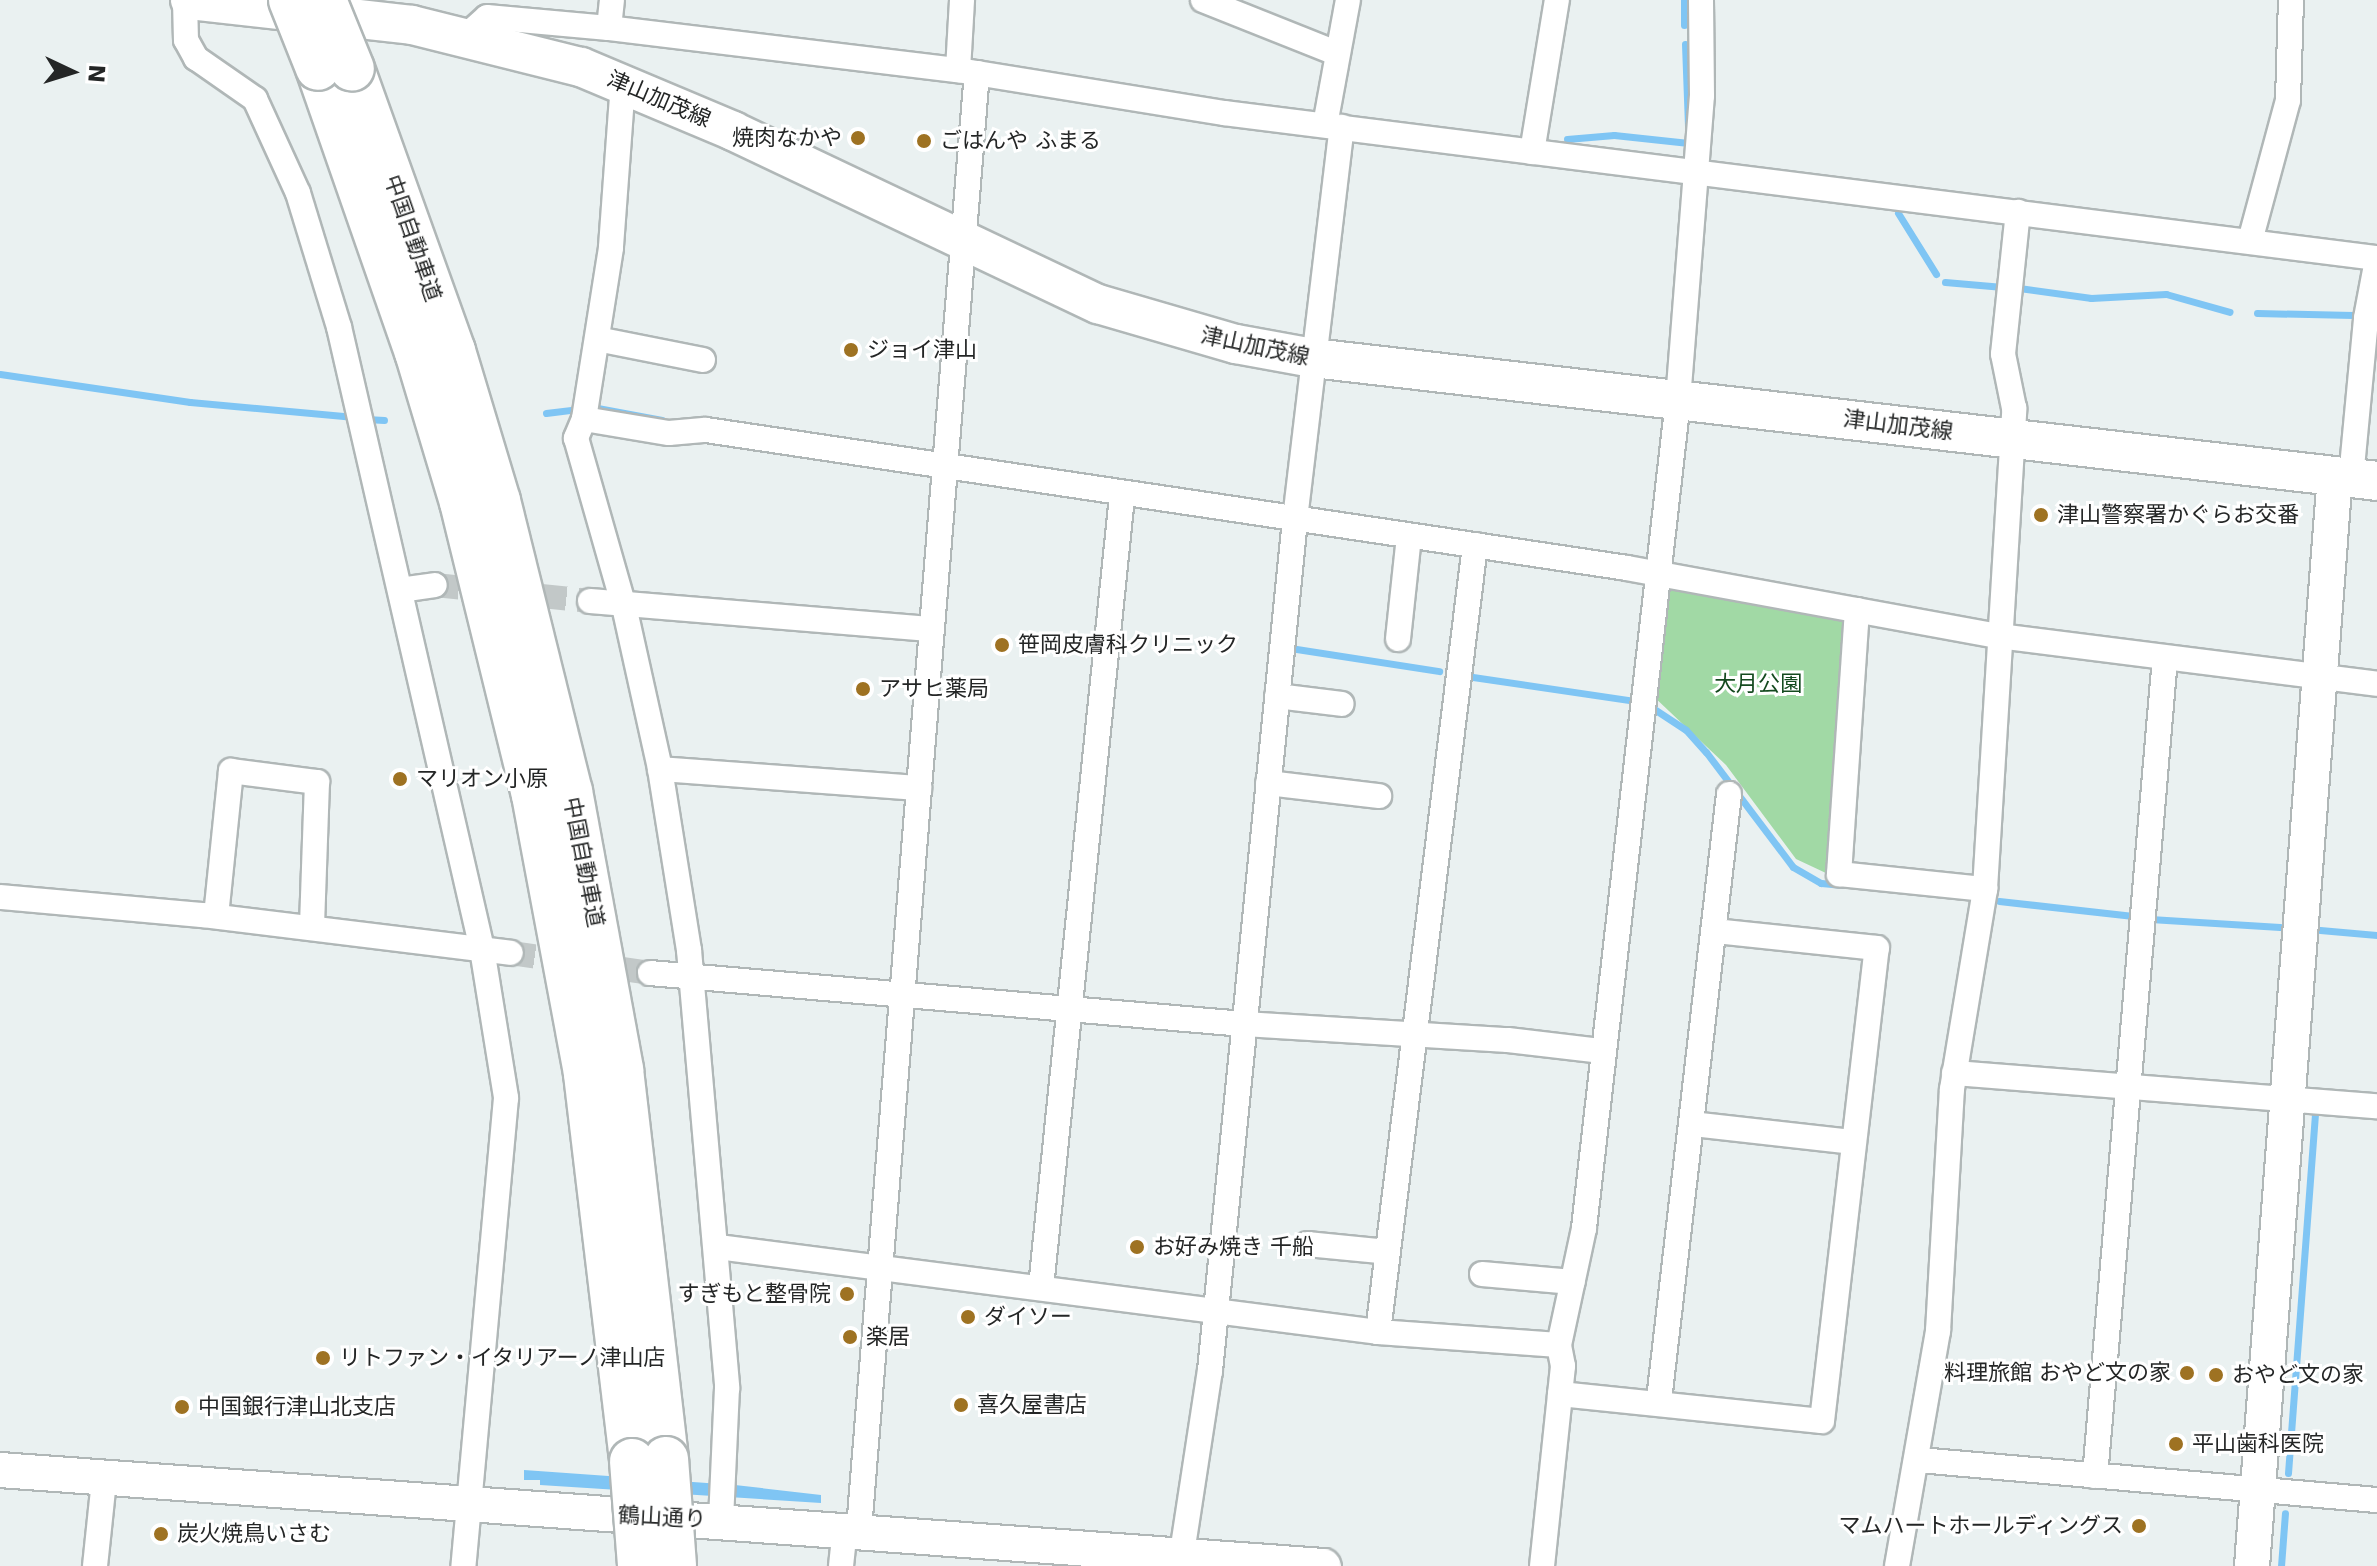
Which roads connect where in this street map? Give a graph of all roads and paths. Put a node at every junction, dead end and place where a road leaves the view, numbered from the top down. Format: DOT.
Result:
graph roads {
  1 [pos="188,0"];
  2 [pos="291,0"];
  3 [pos="324,0"];
  4 [pos="612,0"];
  5 [pos="962,0"];
  6 [pos="1203,0"];
  7 [pos="1348,0"];
  8 [pos="1557,0"];
  9 [pos="1701,0"];
  10 [pos="2291,0"];
  11 [pos="367,10"];
  12 [pos="609,28"];
  13 [pos="466,36"];
  14 [pos="1336,53"];
  15 [pos="335,69"];
  16 [pos="968,72"];
  17 [pos="623,83"];
  18 [pos="1333,126"];
  19 [pos="1532,152"];
  20 [pos="1697,170"];
  21 [pos="2018,212"];
  22 [pos="960,240"];
  23 [pos="2250,241"];
  24 [pos="2377,259"];
  25 [pos="597,339"];
  26 [pos="1313,358"];
  27 [pos="703,360"];
  28 [pos="1678,400"];
  29 [pos="584,419"];
  30 [pos="2012,438"];
  31 [pos="944,469"];
  32 [pos="2354,478"];
  33 [pos="1122,496"];
  34 [pos="1295,519"];
  35 [pos="1409,536"];
  36 [pos="1475,545"];
  37 [pos="1655,572"];
  38 [pos="435,585"];
  39 [pos="400,590"];
  40 [pos="590,601"];
  41 [pos="624,606"];
  42 [pos="1857,610"];
  43 [pos="930,629"];
  44 [pos="1999,636"];
  45 [pos="1398,639"];
  46 [pos="2165,658"];
  47 [pos="2318,678"];
  48 [pos="2377,684"];
  49 [pos="1277,696"];
  50 [pos="1342,704"];
  51 [pos="660,769"];
  52 [pos="1268,783"];
  53 [pos="919,788"];
  54 [pos="1729,794"];
  55 [pos="1379,796"];
  56 [pos="1985,889"];
  57 [pos="0,897"];
  58 [pos="216,916"];
  59 [pos="312,928"];
  60 [pos="1714,931"];
  61 [pos="482,949"];
  62 [pos="511,953"];
  63 [pos="650,973"];
  64 [pos="688,976"];
  65 [pos="902,991"];
  66 [pos="1070,1008"];
  67 [pos="1244,1024"];
  68 [pos="1415,1035"];
  69 [pos="1602,1051"];
  70 [pos="1954,1073"];
  71 [pos="2126,1086"];
  72 [pos="2288,1099"];
  73 [pos="2377,1106"];
  74 [pos="1692,1124"];
  75 [pos="1853,1142"];
  76 [pos="1307,1244"];
  77 [pos="718,1247"];
  78 [pos="1388,1252"];
  79 [pos="879,1269"];
  80 [pos="1482,1274"];
  81 [pos="1573,1282"];
  82 [pos="1041,1287"];
  83 [pos="1216,1311"];
  84 [pos="1378,1332"];
  85 [pos="1559,1345"];
  86 [pos="1560,1394"];
  87 [pos="1659,1400"];
  88 [pos="649,1460"];
  89 [pos="1919,1460"];
  90 [pos="0,1470"];
  91 [pos="2095,1476"];
  92 [pos="104,1480"];
  93 [pos="2258,1491"];
  94 [pos="2377,1500"];
  95 [pos="468,1507"];
  96 [pos="721,1520"];
  97 [pos="852,1529"];
  98 [pos="1181,1560"];
  99 [pos="95,1566"];
  100 [pos="463,1566"];
  101 [pos="640,1566"];
  102 [pos="674,1566"];
  103 [pos="841,1566"];
  104 [pos="1324,1566"];
  105 [pos="1542,1566"];
  106 [pos="1897,1566"];
  107 [pos="2252,1566"];
  1 -- 11 [label="main road, 津山加茂線"];
  1 -- 39 [label="street"];
  2 -- 15 [label="highway, 中国自動車道, bridge"];
  3 -- 15 [label="highway, 中国自動車道, bridge"];
  4 -- 12 [label="street"];
  5 -- 16 [label="street"];
  6 -- 14 [label="street"];
  7 -- 14 [label="street"];
  8 -- 19 [label="street"];
  9 -- 20 [label="street"];
  10 -- 23 [label="street"];
  11 -- 13 [label="main road, 津山加茂線"];
  12 -- 13 [label="street"];
  12 -- 16 [label="street"];
  13 -- 17 [label="main road, 津山加茂線"];
  14 -- 18 [label="street"];
  15 -- 88 [label="highway, 中国自動車道"];
  16 -- 18 [label="street"];
  16 -- 22 [label="street"];
  17 -- 22 [label="main road, 津山加茂線"];
  17 -- 25 [label="street"];
  18 -- 19 [label="street"];
  18 -- 26 [label="street"];
  19 -- 20 [label="street"];
  20 -- 21 [label="street"];
  20 -- 28 [label="street"];
  21 -- 23 [label="street"];
  21 -- 30 [label="street"];
  22 -- 26 [label="main road, 津山加茂線"];
  22 -- 31 [label="street"];
  23 -- 24 [label="street"];
  24 -- 32 [label="street"];
  25 -- 27 [label="street"];
  25 -- 29 [label="street"];
  26 -- 28 [label="main road, 津山加茂線"];
  26 -- 34 [label="street"];
  28 -- 30 [label="main road, 津山加茂線"];
  28 -- 37 [label="street"];
  29 -- 31 [label="street"];
  29 -- 41 [label="street"];
  30 -- 32 [label="main road, 津山加茂線"];
  30 -- 44 [label="street"];
  31 -- 33 [label="street"];
  31 -- 43 [label="street"];
  32 -- 47 [label="street"];
  33 -- 34 [label="street"];
  33 -- 66 [label="street"];
  34 -- 35 [label="street"];
  34 -- 49 [label="street"];
  35 -- 36 [label="street"];
  35 -- 45 [label="street"];
  36 -- 37 [label="street"];
  36 -- 68 [label="street"];
  37 -- 42 [label="street"];
  37 -- 69 [label="street"];
  38 -- 39 [label="street"];
  39 -- 61 [label="street"];
  40 -- 41 [label="street"];
  41 -- 43 [label="street"];
  41 -- 51 [label="street"];
  42 -- 44 [label="street"];
  42 -- 56 [label="street"];
  43 -- 53 [label="street"];
  44 -- 46 [label="street"];
  44 -- 56 [label="street"];
  46 -- 47 [label="street"];
  46 -- 71 [label="street"];
  47 -- 48 [label="street"];
  47 -- 72 [label="street"];
  49 -- 50 [label="street"];
  49 -- 52 [label="street"];
  51 -- 53 [label="street"];
  51 -- 64 [label="street"];
  52 -- 55 [label="street"];
  52 -- 67 [label="street"];
  53 -- 65 [label="street"];
  54 -- 60 [label="street"];
  56 -- 70 [label="street"];
  57 -- 58 [label="street"];
  58 -- 59 [label="street"];
  58 -- 59 [label="street"];
  59 -- 61 [label="street"];
  60 -- 74 [label="street"];
  60 -- 75 [label="street"];
  61 -- 62 [label="street"];
  61 -- 95 [label="street"];
  63 -- 64 [label="street"];
  64 -- 65 [label="street"];
  64 -- 77 [label="street"];
  65 -- 66 [label="street"];
  65 -- 79 [label="street"];
  66 -- 67 [label="street"];
  66 -- 82 [label="street"];
  67 -- 68 [label="street"];
  67 -- 83 [label="street"];
  68 -- 69 [label="street"];
  68 -- 78 [label="street"];
  69 -- 81 [label="street"];
  70 -- 71 [label="street"];
  70 -- 89 [label="street"];
  71 -- 72 [label="street"];
  71 -- 91 [label="street"];
  72 -- 73 [label="street"];
  72 -- 93 [label="street"];
  74 -- 75 [label="street"];
  74 -- 87 [label="street"];
  75 -- 87 [label="street"];
  76 -- 78 [label="street"];
  77 -- 79 [label="street"];
  77 -- 96 [label="street"];
  78 -- 84 [label="street"];
  79 -- 82 [label="street"];
  79 -- 97 [label="street"];
  80 -- 81 [label="street"];
  81 -- 85 [label="street"];
  82 -- 83 [label="street"];
  83 -- 84 [label="street"];
  83 -- 98 [label="street"];
  84 -- 85 [label="street"];
  85 -- 86 [label="street"];
  86 -- 87 [label="street"];
  86 -- 105 [label="street"];
  88 -- 101 [label="highway, 中国自動車道, bridge"];
  88 -- 102 [label="highway, 中国自動車道, bridge"];
  89 -- 91 [label="street"];
  89 -- 106 [label="street"];
  90 -- 92 [label="street, 鶴山通り"];
  91 -- 93 [label="street"];
  92 -- 95 [label="street, 鶴山通り"];
  92 -- 99 [label="street"];
  93 -- 94 [label="street"];
  93 -- 107 [label="street"];
  95 -- 96 [label="street, 鶴山通り"];
  95 -- 100 [label="street"];
  96 -- 97 [label="street, 鶴山通り"];
  97 -- 98 [label="street, 鶴山通り"];
  97 -- 103 [label="street"];
  98 -- 104 [label="street, 鶴山通り"];
}
